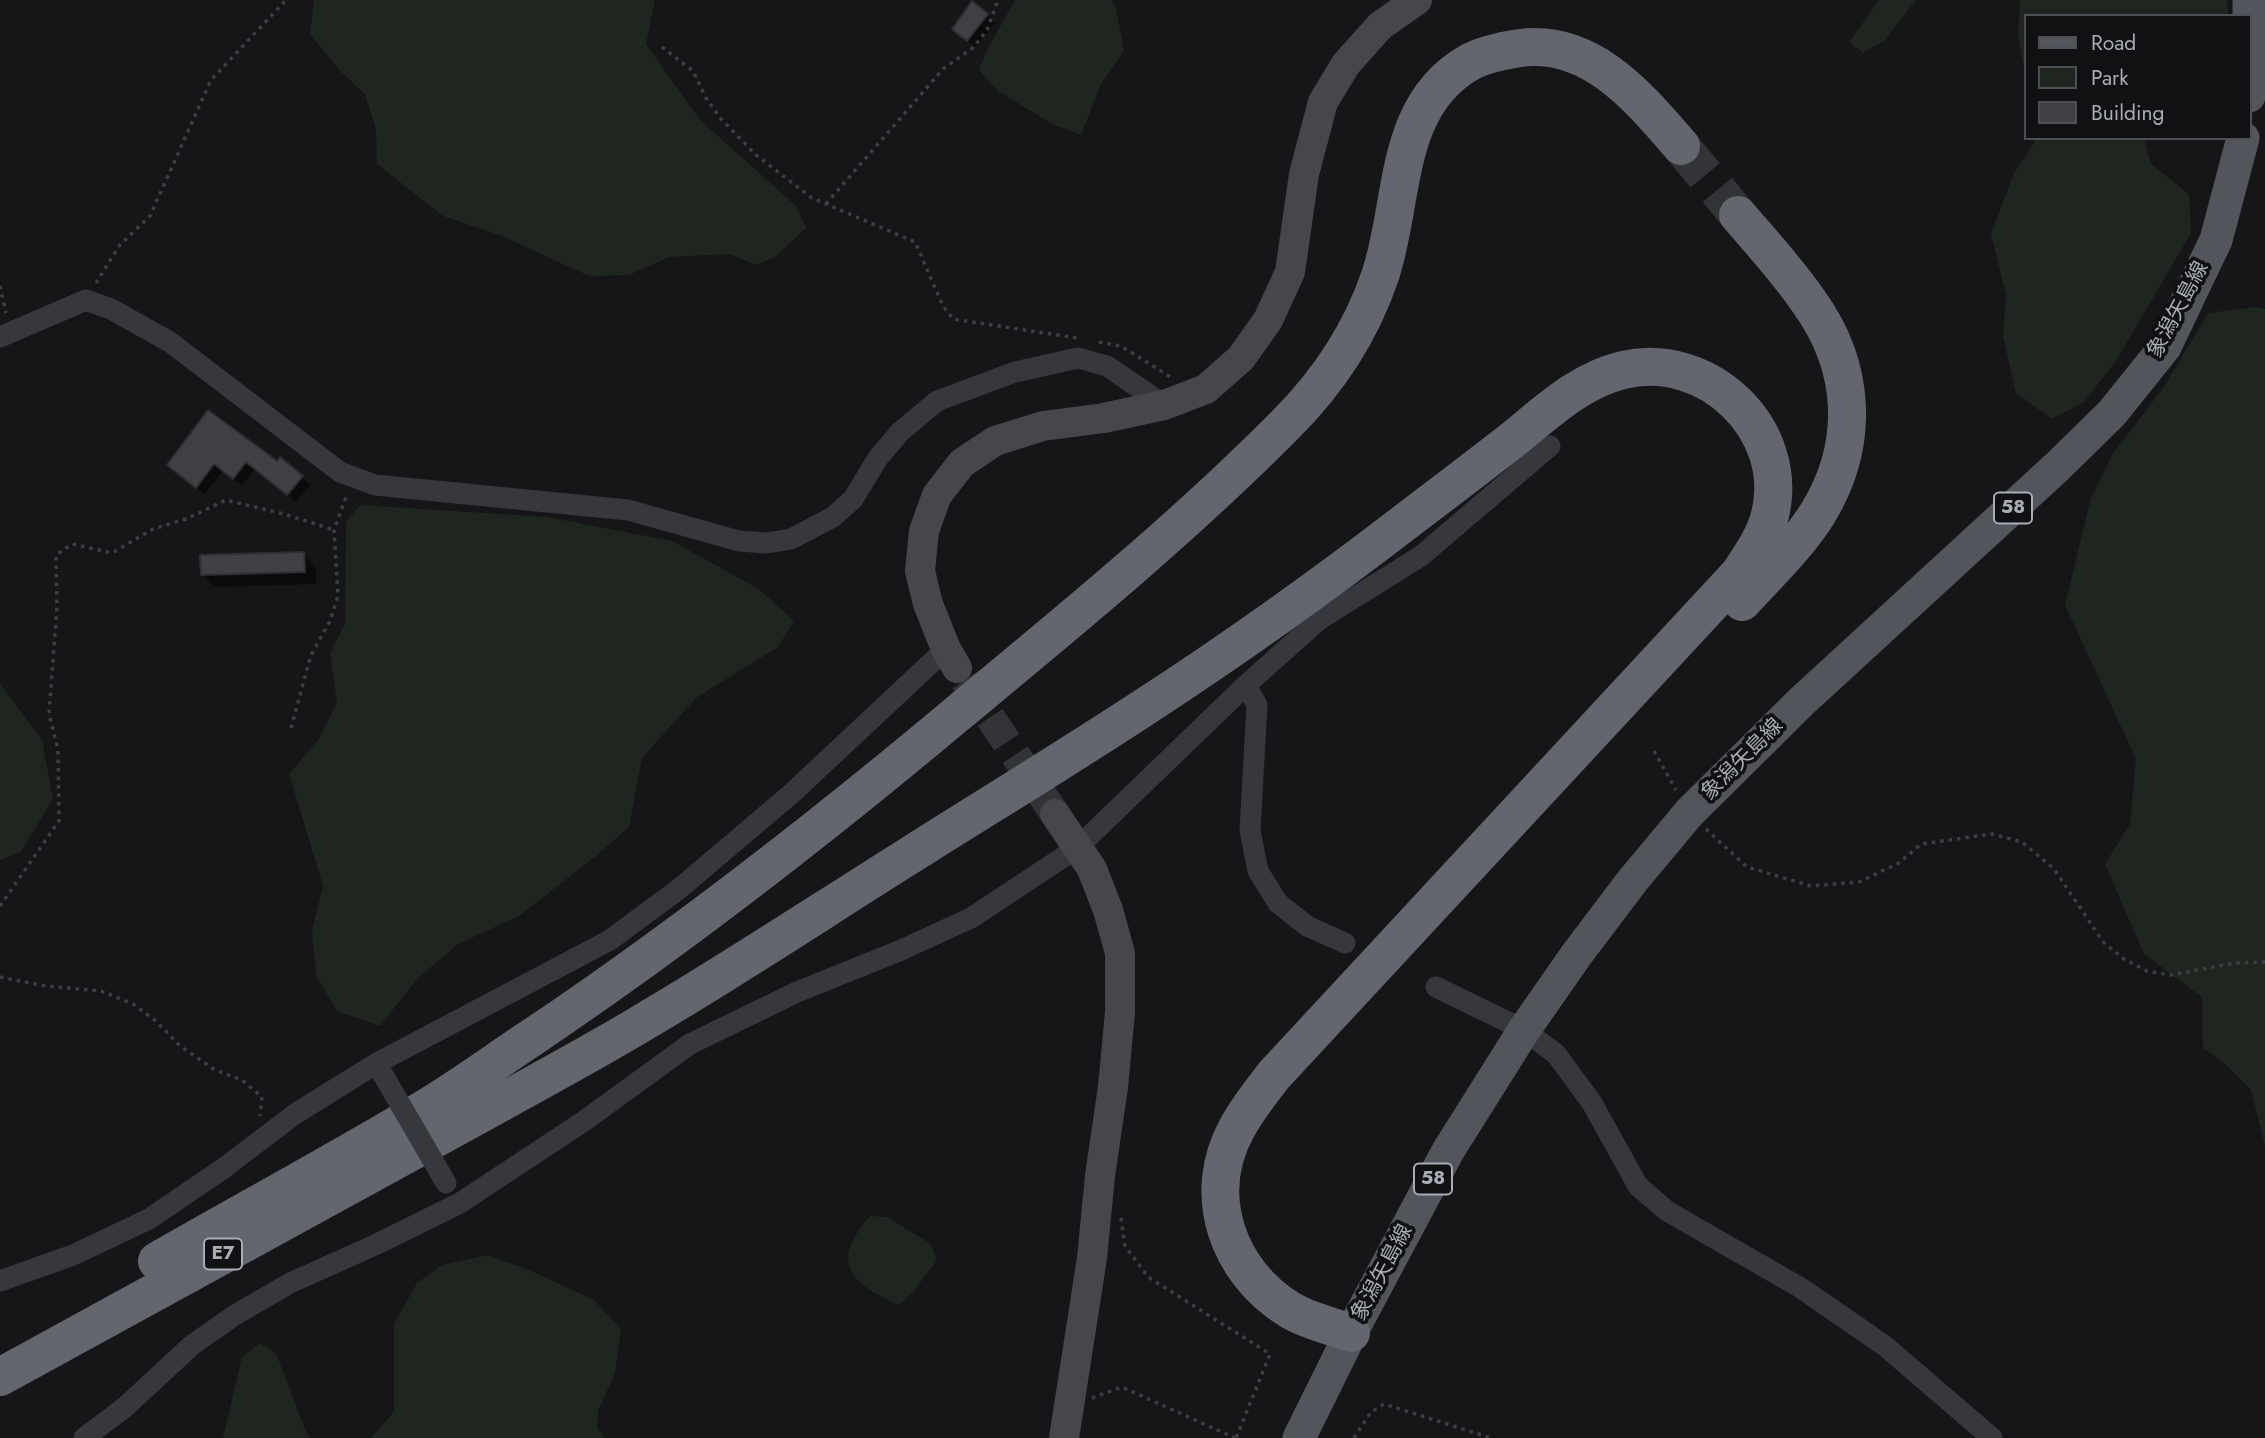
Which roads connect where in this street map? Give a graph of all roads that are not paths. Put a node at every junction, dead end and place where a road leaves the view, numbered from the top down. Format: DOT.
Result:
graph roads {
  1 [pos="1417,0"];
  2 [pos="2242,140"];
  3 [pos="1681,146"];
  4 [pos="1738,215"];
  5 [pos="5,335"];
  6 [pos="1164,405"];
  7 [pos="1549,446"];
  8 [pos="951,658"];
  9 [pos="1246,685"];
  10 [pos="1055,814"];
  11 [pos="1077,848"];
  12 [pos="1345,943"];
  13 [pos="1436,987"];
  14 [pos="1524,1030"];
  15 [pos="380,1068"];
  16 [pos="439,1118"];
  17 [pos="460,1203"];
  18 [pos="0,1281"];
  19 [pos="1351,1333"];
  20 [pos="0,1350"];
  21 [pos="0,1377"];
  22 [pos="84,1438"];
  23 [pos="1064,1438"];
  24 [pos="1299,1438"];
  25 [pos="1992,1438"];
  1 -- 6 [label="street"];
  2 -- 14 [label="main road, 象潟矢島線 / 58"];
  3 -- 16 [label="highway"];
  4 -- 19 [label="highway"];
  5 -- 6 [label="street"];
  6 -- 8 [label="street"];
  7 -- 9 [label="street"];
  8 -- 15 [label="street"];
  9 -- 11 [label="street"];
  9 -- 12 [label="street"];
  10 -- 11 [label="street"];
  11 -- 17 [label="street"];
  11 -- 23 [label="street"];
  13 -- 14 [label="street"];
  14 -- 19 [label="main road, 象潟矢島線 / 58"];
  14 -- 25 [label="street"];
  15 -- 17 [label="street, bridge"];
  15 -- 18 [label="street"];
  16 -- 19 [label="highway"];
  16 -- 20 [label="highway, E7"];
  16 -- 21 [label="highway, E7"];
  17 -- 22 [label="street"];
  19 -- 24 [label="main road, 象潟矢島線 / 58"];
}
